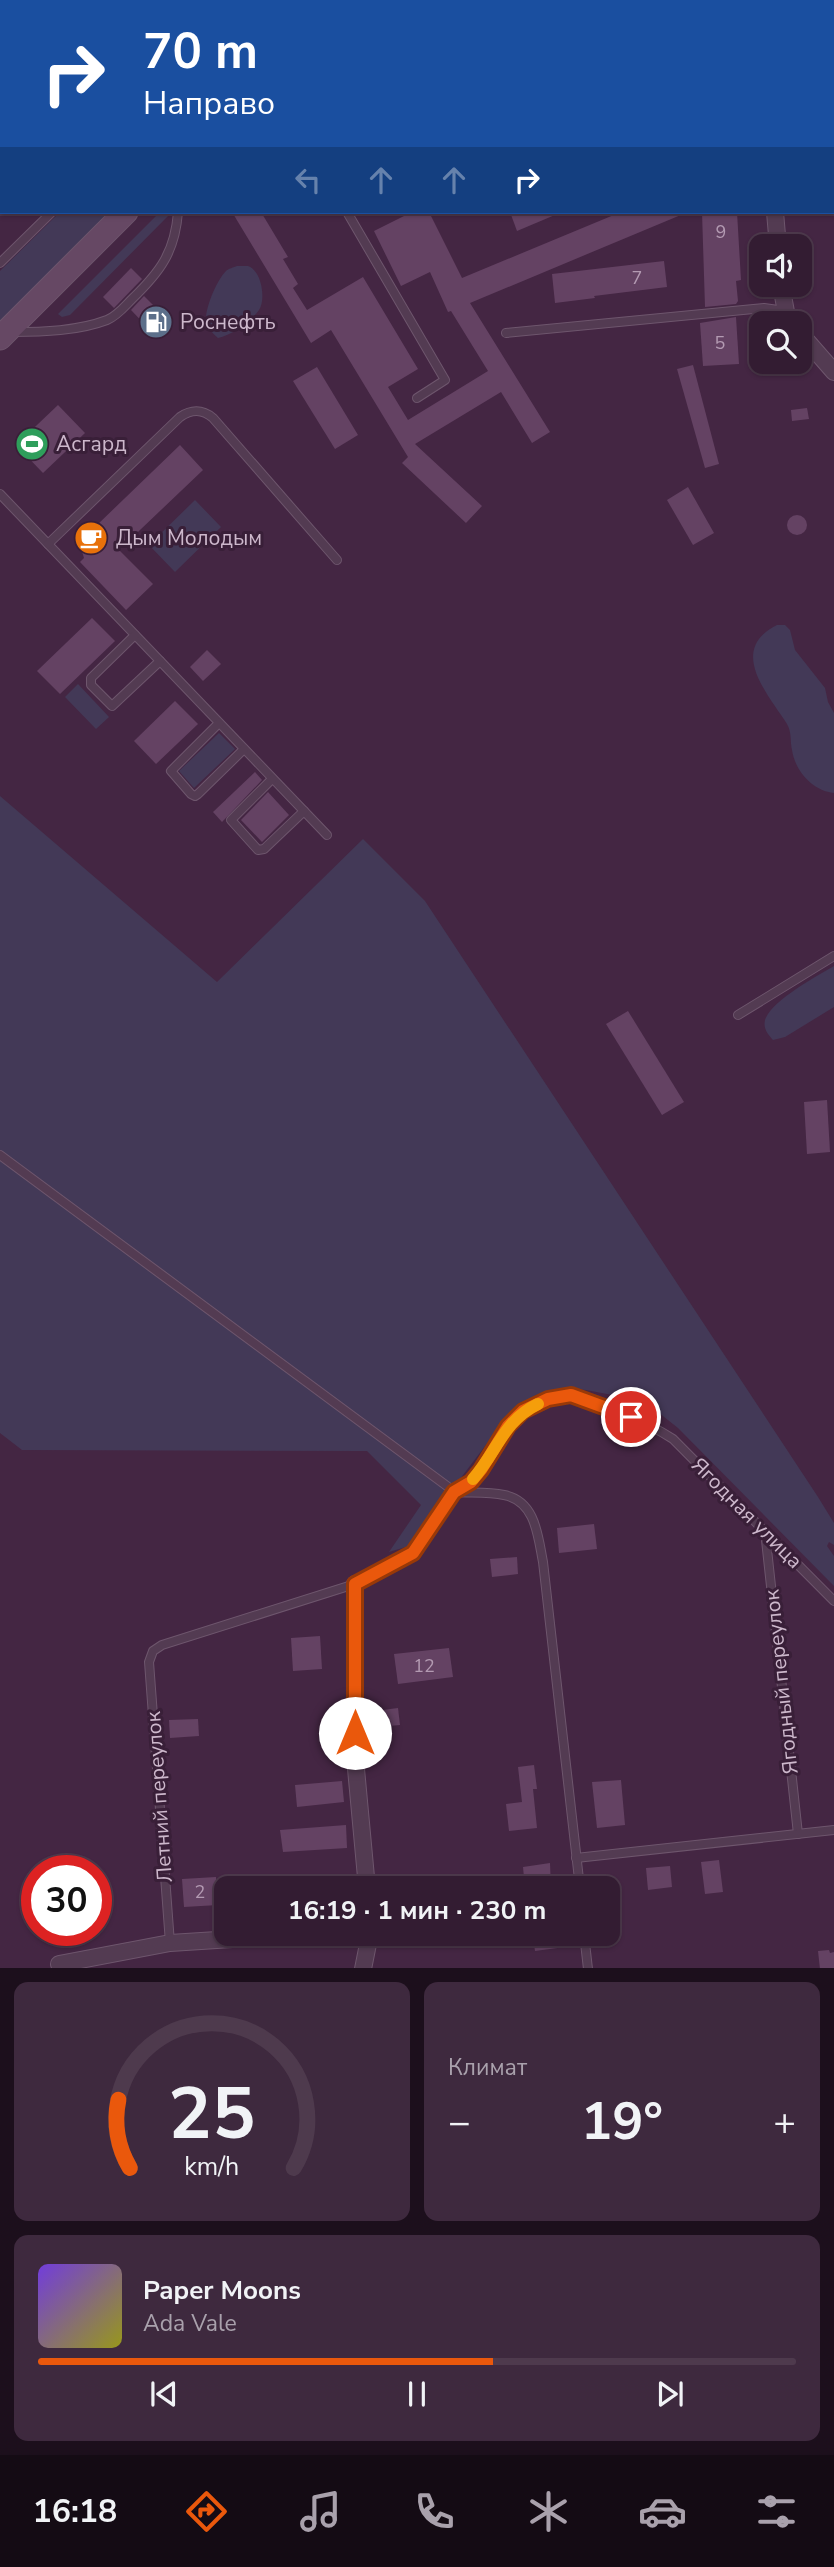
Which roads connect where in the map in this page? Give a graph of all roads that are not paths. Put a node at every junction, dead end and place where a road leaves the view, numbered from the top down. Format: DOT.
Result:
graph roads {
  1 [pos="50,214"];
  2 [pos="124,214"];
  3 [pos="178,214"];
  4 [pos="349,214"];
  5 [pos="775,214"];
  6 [pos="777,234"];
  7 [pos="0,263"];
  8 [pos="773,311"];
  9 [pos="506,333"];
  10 [pos="3,335"];
  11 [pos="812,347"];
  12 [pos="834,372"];
  13 [pos="416,398"];
  14 [pos="0,494"];
  15 [pos="48,544"];
  16 [pos="337,560"];
  17 [pos="135,635"];
  18 [pos="160,661"];
  19 [pos="219,723"];
  20 [pos="244,749"];
  21 [pos="272,779"];
  22 [pos="304,811"];
  23 [pos="327,835"];
  24 [pos="834,956"];
  25 [pos="738,1015"];
  26 [pos="0,1154"];
  27 [pos="454,1492"];
  28 [pos="765,1531"];
  29 [pos="355,1584"];
  30 [pos="834,1601"];
  31 [pos="153,1651"];
  32 [pos="834,1830"];
  33 [pos="798,1834"];
  34 [pos="576,1858"];
  35 [pos="366,1876"];
  36 [pos="578,1876"];
  37 [pos="214,1940"];
  38 [pos="170,1943"];
  39 [pos="368,1946"];
  40 [pos="585,1946"];
  41 [pos="59,1964"];
  42 [pos="363,1968"];
  43 [pos="587,1968"];
  1 -- 7 [label="lane"];
  2 -- 10 [label="main road"];
  3 -- 10 [label="lane"];
  4 -- 13 [label="lane"];
  5 -- 6 [label="street"];
  8 -- 9 [label="lane"];
  11 -- 12 [label="street"];
  14 -- 15 [label="lane"];
  15 -- 16 [label="lane"];
  15 -- 17 [label="lane"];
  17 -- 18 [label="lane"];
  17 -- 18 [label="lane"];
  18 -- 19 [label="lane"];
  19 -- 20 [label="lane"];
  19 -- 20 [label="lane"];
  20 -- 21 [label="lane"];
  21 -- 22 [label="lane"];
  21 -- 22 [label="lane"];
  22 -- 23 [label="lane"];
  24 -- 25 [label="lane"];
  26 -- 27 [label="lane"];
  27 -- 28 [label="lane, Ягодная улица"];
  27 -- 29 [label="lane, Ягодная улица"];
  27 -- 34 [label="lane"];
  28 -- 30 [label="lane, Ягодная улица"];
  28 -- 33 [label="lane, Ягодный переулок"];
  29 -- 31 [label="lane, Ягодная улица"];
  29 -- 35 [label="street"];
  31 -- 38 [label="lane, Летний переулок"];
  32 -- 33 [label="lane"];
  33 -- 34 [label="lane"];
  34 -- 36 [label="lane"];
  37 -- 38 [label="street"];
  38 -- 41 [label="street"];
  39 -- 42 [label="street"];
  40 -- 43 [label="lane"];
}
